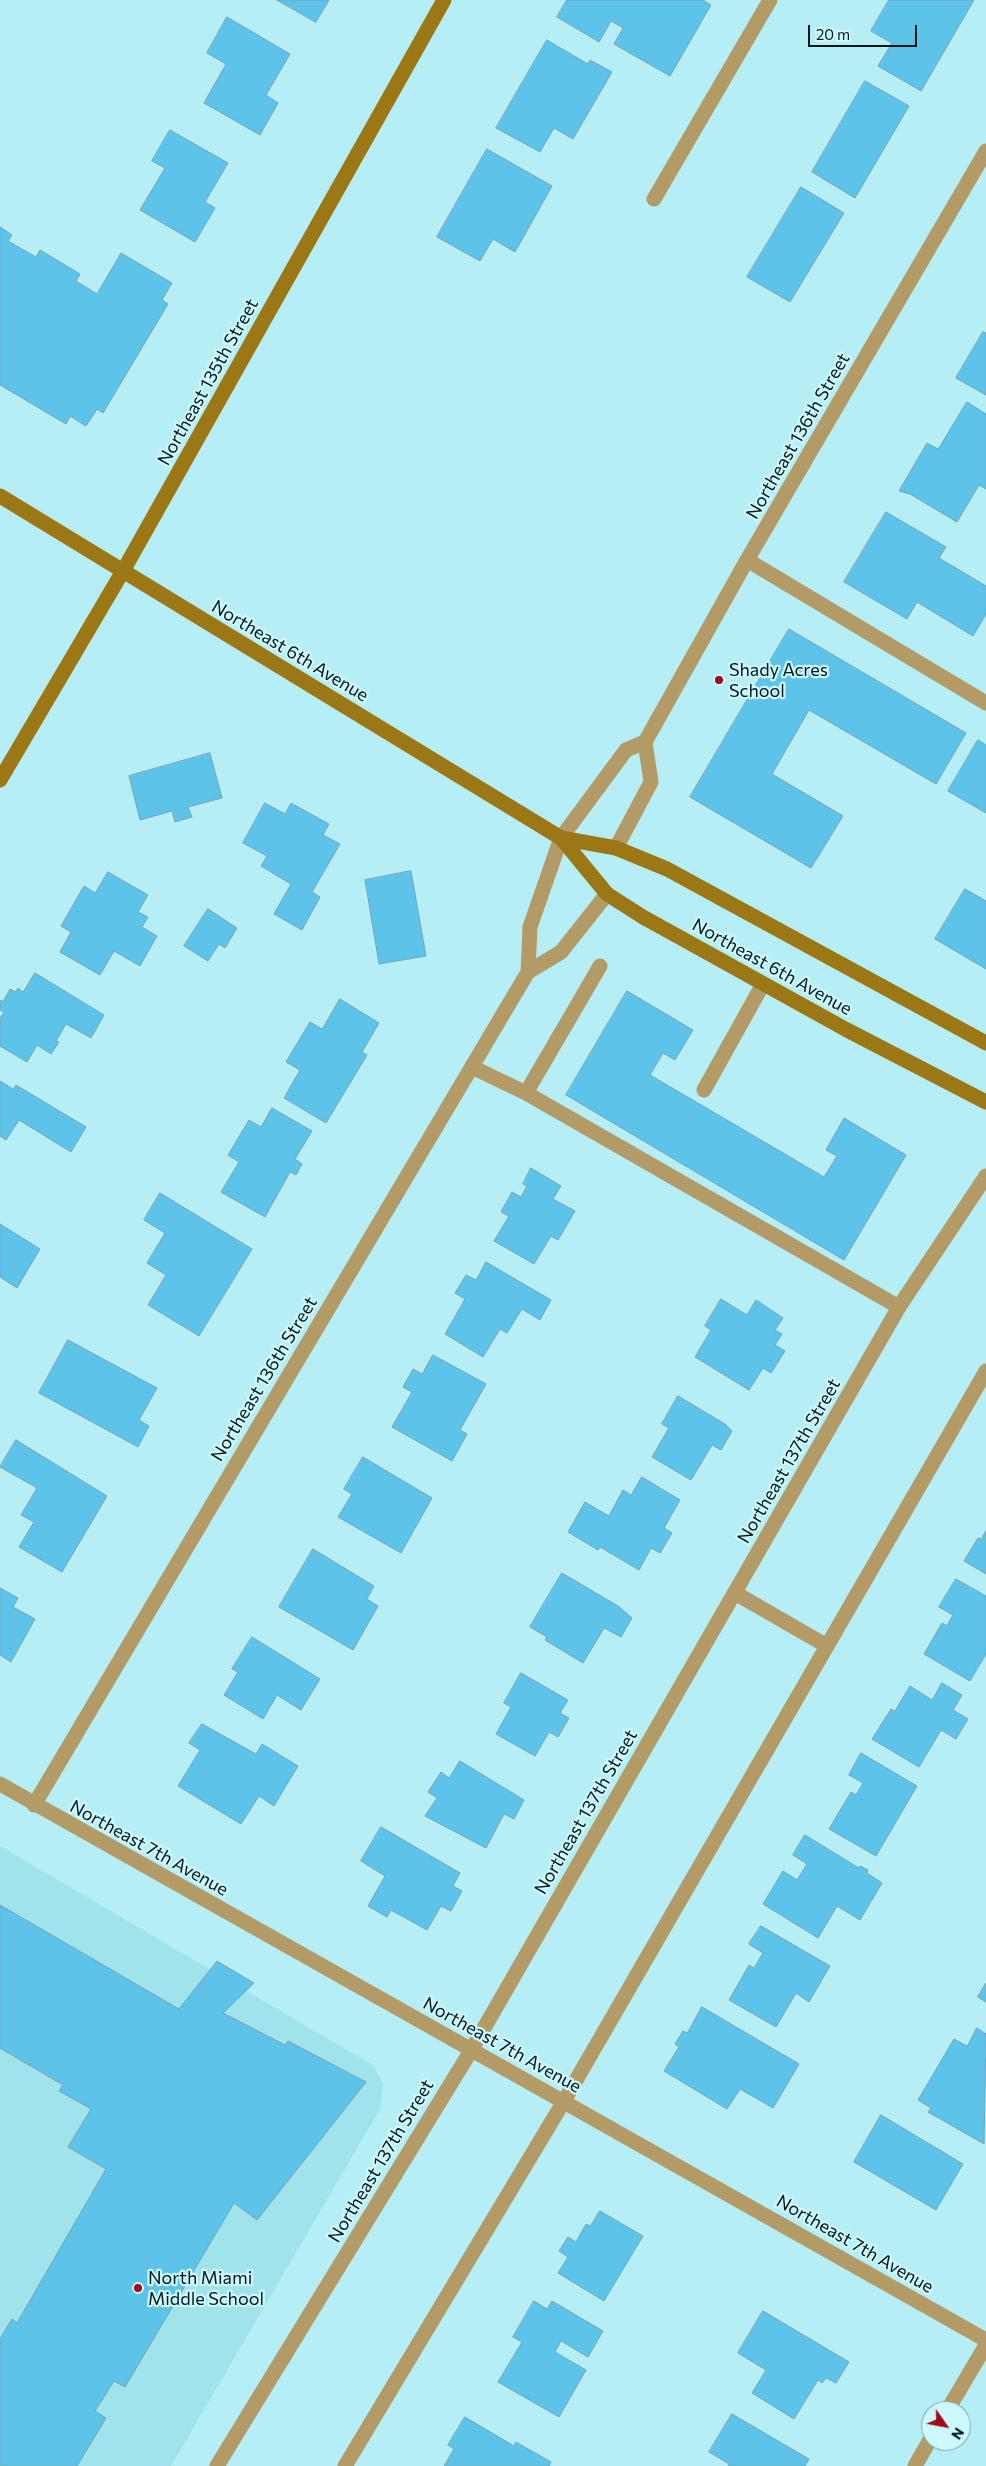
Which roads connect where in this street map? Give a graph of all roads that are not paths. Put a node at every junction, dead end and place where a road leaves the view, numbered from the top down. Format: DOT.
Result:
graph roads {
  1 [pos="444,0"];
  2 [pos="770,0"];
  3 [pos="986,151"];
  4 [pos="654,199"];
  5 [pos="0,496"];
  6 [pos="748,560"];
  7 [pos="123,571"];
  8 [pos="986,703"];
  9 [pos="646,742"];
  10 [pos="0,780"];
  11 [pos="561,838"];
  12 [pos="616,848"];
  13 [pos="607,894"];
  14 [pos="600,966"];
  15 [pos="528,972"];
  16 [pos="764,984"];
  17 [pos="986,1043"];
  18 [pos="472,1067"];
  19 [pos="704,1090"];
  20 [pos="526,1093"];
  21 [pos="986,1102"];
  22 [pos="986,1176"];
  23 [pos="899,1308"];
  24 [pos="986,1371"];
  25 [pos="735,1592"];
  26 [pos="827,1646"];
  27 [pos="0,1784"];
  28 [pos="34,1805"];
  29 [pos="472,2049"];
  30 [pos="564,2101"];
  31 [pos="986,2340"];
  32 [pos="986,2345"];
  33 [pos="953,2401"];
  34 [pos="924,2451"];
  35 [pos="217,2466"];
  36 [pos="345,2466"];
  37 [pos="915,2466"];
  1 -- 7 [label="main road, Northeast 135th Street"];
  2 -- 4 [label="street"];
  3 -- 6 [label="street, Northeast 136th Street"];
  5 -- 7 [label="main road, Northeast 6th Avenue"];
  6 -- 8 [label="street"];
  6 -- 9 [label="street, Northeast 136th Street"];
  7 -- 10 [label="main road, Northeast 135th Street"];
  7 -- 11 [label="main road, Northeast 6th Avenue"];
  9 -- 11 [label="street, Northeast 136th Street"];
  9 -- 12 [label="street"];
  11 -- 12 [label="main road, Northeast 6th Avenue"];
  11 -- 13 [label="main road, Northeast 6th Avenue"];
  11 -- 15 [label="street, Northeast 136th Street"];
  12 -- 17 [label="main road, Northeast 6th Avenue"];
  13 -- 15 [label="street, Northeast 136th Street"];
  13 -- 16 [label="main road, Northeast 6th Avenue"];
  14 -- 20 [label="street"];
  15 -- 18 [label="street, Northeast 136th Street"];
  16 -- 19 [label="street"];
  16 -- 21 [label="main road, Northeast 6th Avenue"];
  18 -- 20 [label="street"];
  18 -- 28 [label="street, Northeast 136th Street"];
  20 -- 23 [label="street"];
  22 -- 23 [label="street, Northeast 137th Street"];
  23 -- 25 [label="street, Northeast 137th Street"];
  24 -- 26 [label="street"];
  25 -- 26 [label="street"];
  25 -- 29 [label="street, Northeast 137th Street"];
  26 -- 30 [label="street"];
  27 -- 28 [label="street, Northeast 7th Avenue"];
  28 -- 29 [label="street, Northeast 7th Avenue"];
  29 -- 30 [label="street, Northeast 7th Avenue"];
  29 -- 35 [label="street, Northeast 137th Street"];
  30 -- 31 [label="street, Northeast 7th Avenue"];
  30 -- 36 [label="street"];
  32 -- 33 [label="street"];
  34 -- 37 [label="street"];
}
